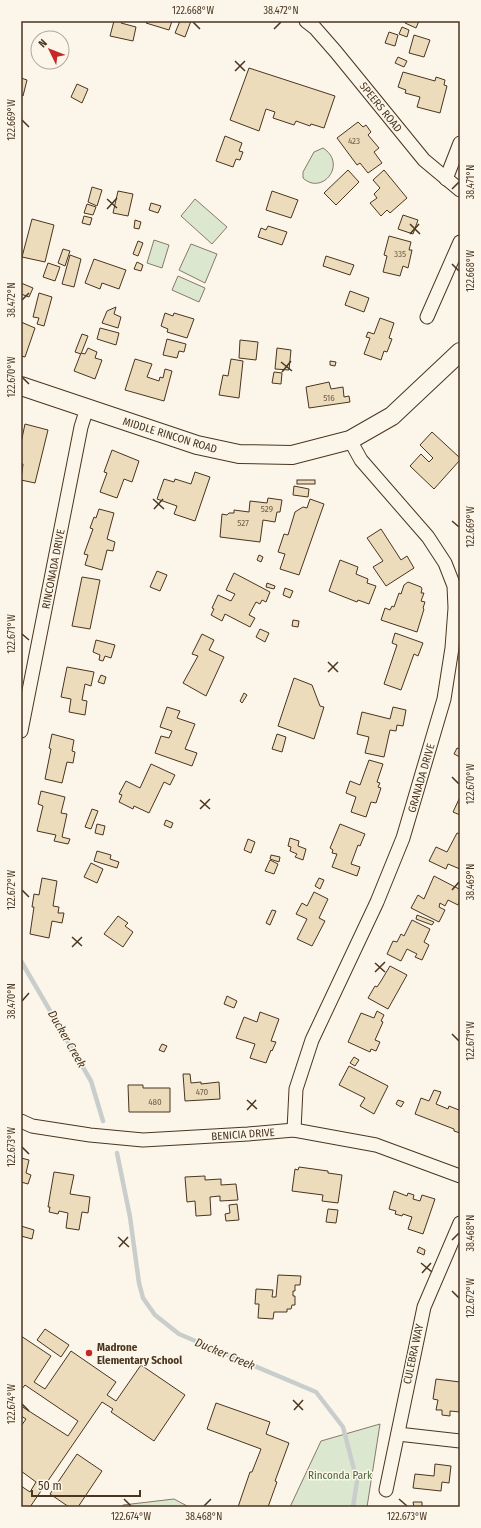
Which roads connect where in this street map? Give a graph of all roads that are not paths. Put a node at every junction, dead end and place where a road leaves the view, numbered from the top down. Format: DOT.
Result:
graph roads {
  1 [pos="306,21"];
  2 [pos="460,143"];
  3 [pos="446,179"];
  4 [pos="460,190"];
  5 [pos="460,242"];
  6 [pos="427,317"];
  7 [pos="460,352"];
  8 [pos="21,386"];
  9 [pos="87,408"];
  10 [pos="350,440"];
  11 [pos="458,608"];
  12 [pos="21,731"];
  13 [pos="21,1121"];
  14 [pos="294,1130"];
  15 [pos="460,1176"];
  16 [pos="460,1223"];
  17 [pos="398,1434"];
  18 [pos="460,1441"];
  19 [pos="386,1490"];
  1 -- 3 [label="street, SPEERS ROAD"];
  2 -- 3 [label="street"];
  3 -- 4 [label="street, SPEERS ROAD"];
  5 -- 6 [label="street"];
  7 -- 10 [label="street, MIDDLE RINCON ROAD"];
  8 -- 9 [label="street, MIDDLE RINCON ROAD"];
  9 -- 10 [label="street, MIDDLE RINCON ROAD"];
  9 -- 12 [label="street, RINCONADA DRIVE"];
  10 -- 11 [label="street, GRANADA DRIVE"];
  11 -- 14 [label="street, GRANADA DRIVE"];
  13 -- 14 [label="street, BENICIA DRIVE"];
  14 -- 15 [label="street, BENICIA DRIVE"];
  16 -- 17 [label="street, CULEBRA WAY"];
  17 -- 18 [label="street"];
  17 -- 19 [label="street, CULEBRA WAY"];
}
